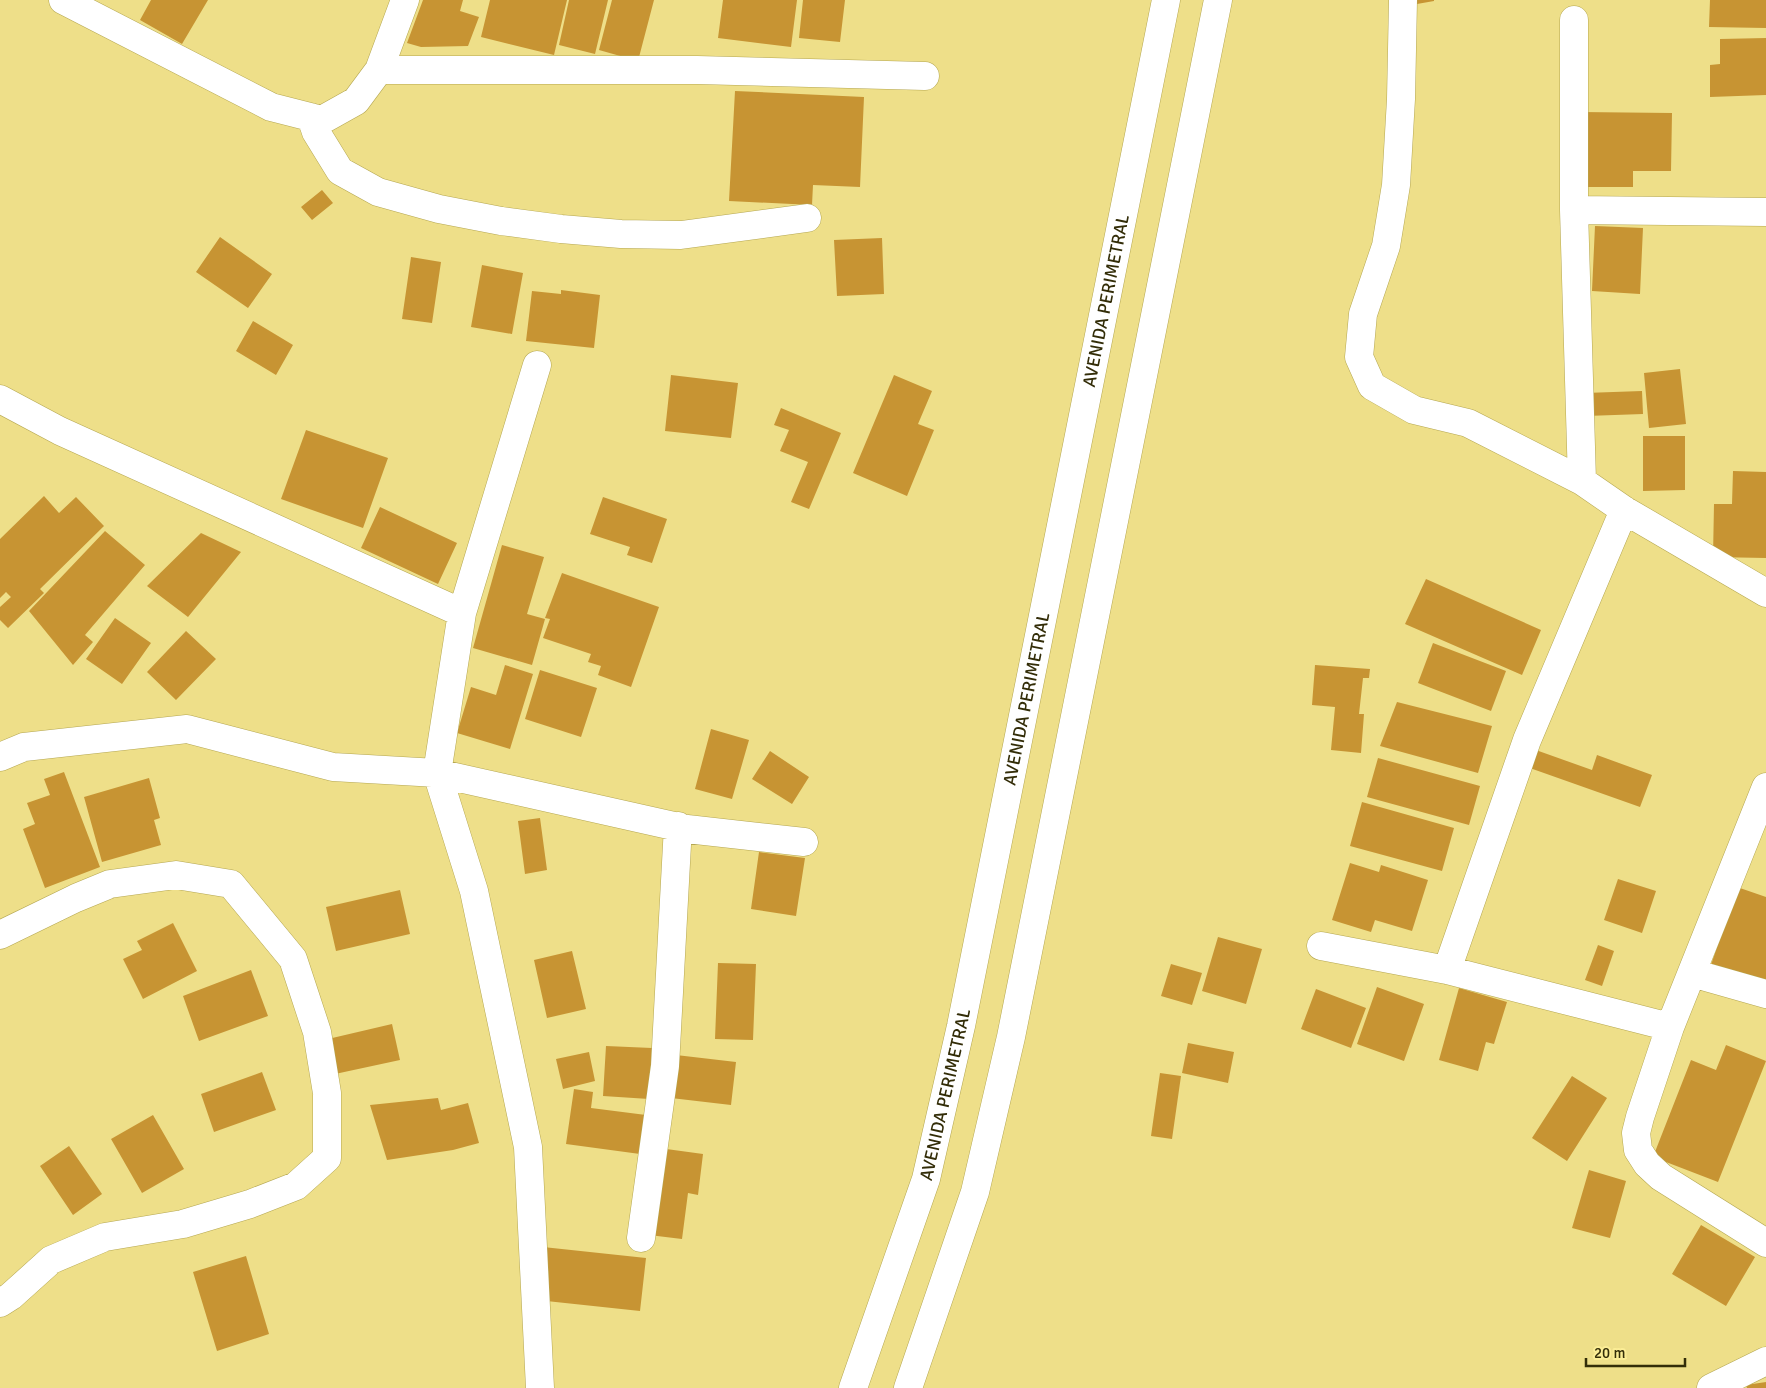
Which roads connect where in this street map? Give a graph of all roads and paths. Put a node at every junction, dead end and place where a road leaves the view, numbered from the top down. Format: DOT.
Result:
graph roads {
  1 [pos="63,0"];
  2 [pos="405,0"];
  3 [pos="1166,0"];
  4 [pos="1218,0"];
  5 [pos="1403,0"];
  6 [pos="1574,20"];
  7 [pos="379,70"];
  8 [pos="925,76"];
  9 [pos="310,117"];
  10 [pos="1574,210"];
  11 [pos="1766,212"];
  12 [pos="807,218"];
  13 [pos="537,365"];
  14 [pos="0,399"];
  15 [pos="1582,481"];
  16 [pos="1624,510"];
  17 [pos="1766,593"];
  18 [pos="462,613"];
  19 [pos="0,756"];
  20 [pos="437,774"];
  21 [pos="1766,786"];
  22 [pos="678,826"];
  23 [pos="804,842"];
  24 [pos="0,935"];
  25 [pos="1321,946"];
  26 [pos="1447,970"];
  27 [pos="1692,973"];
  28 [pos="1766,994"];
  29 [pos="1670,1027"];
  30 [pos="641,1238"];
  31 [pos="1766,1243"];
  32 [pos="0,1303"];
  33 [pos="1766,1361"];
  34 [pos="540,1388"];
  35 [pos="852,1388"];
  36 [pos="908,1388"];
  37 [pos="1711,1388"];
  1 -- 9 [label="street"];
  2 -- 7 [label="street"];
  3 -- 35 [label="street, AVENIDA PERIMETRAL"];
  4 -- 36 [label="street"];
  5 -- 15 [label="street"];
  6 -- 10 [label="street"];
  7 -- 8 [label="street"];
  7 -- 9 [label="street"];
  9 -- 12 [label="street"];
  10 -- 11 [label="street"];
  10 -- 15 [label="street"];
  13 -- 18 [label="street"];
  14 -- 18 [label="street"];
  15 -- 16 [label="street"];
  16 -- 17 [label="street"];
  16 -- 26 [label="street"];
  18 -- 20 [label="street"];
  19 -- 20 [label="street"];
  20 -- 22 [label="street"];
  20 -- 34 [label="street"];
  21 -- 27 [label="street"];
  22 -- 23 [label="street"];
  22 -- 30 [label="street"];
  24 -- 32 [label="street"];
  25 -- 26 [label="street"];
  26 -- 29 [label="street"];
  27 -- 28 [label="street"];
  27 -- 29 [label="street"];
  29 -- 31 [label="street"];
  33 -- 37 [label="street"];
}
